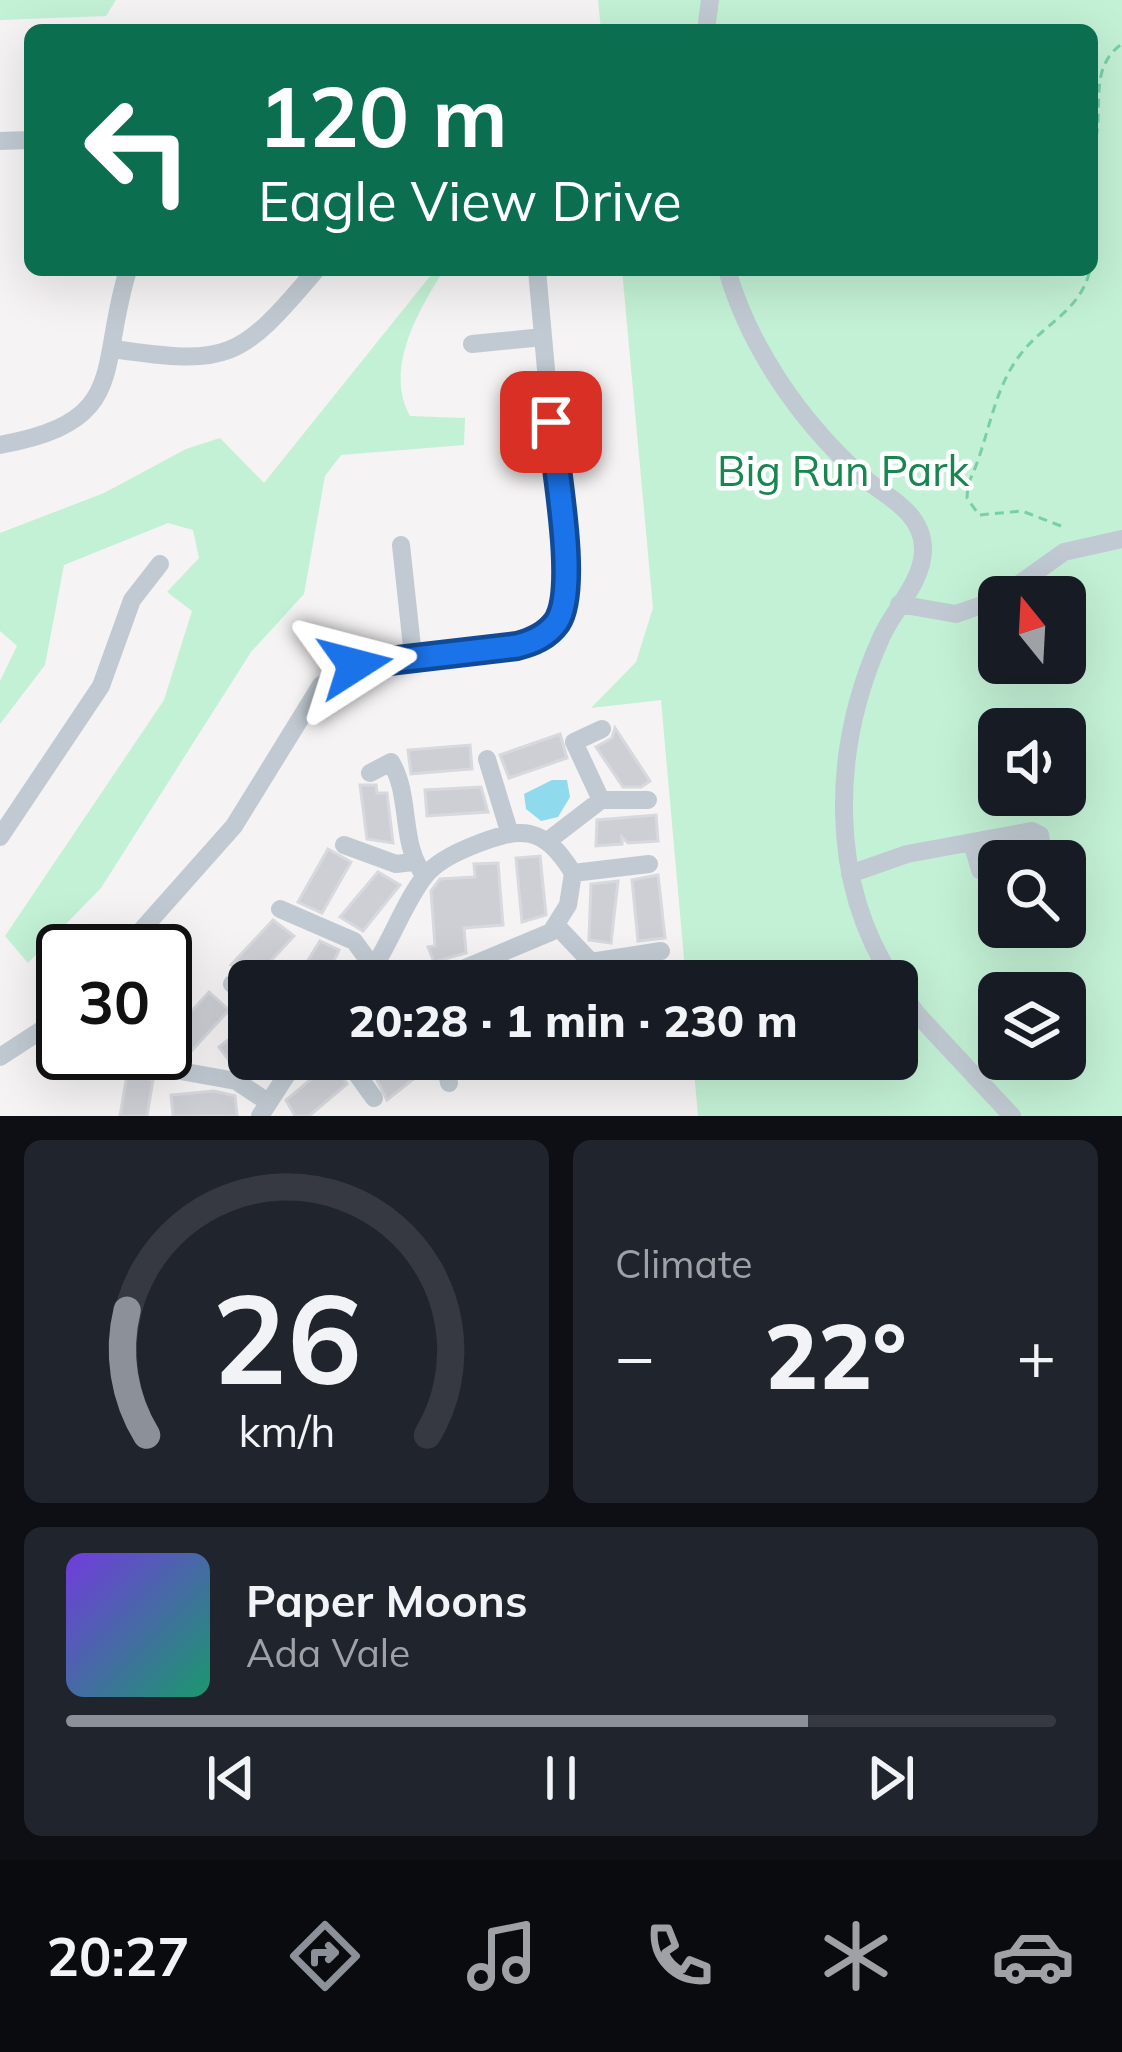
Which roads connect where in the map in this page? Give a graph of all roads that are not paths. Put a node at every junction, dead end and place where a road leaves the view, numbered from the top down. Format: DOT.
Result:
graph roads {
  1 [pos="127,276"];
  2 [pos="311,276"];
  3 [pos="538,276"];
  4 [pos="729,276"];
  5 [pos="543,338"];
  6 [pos="472,344"];
  7 [pos="113,349"];
  8 [pos="0,445"];
  9 [pos="1122,538"];
  10 [pos="401,545"];
  11 [pos="160,564"];
  12 [pos="1031,576"];
  13 [pos="899,604"];
  14 [pos="978,606"];
  15 [pos="413,656"];
  16 [pos="602,729"];
  17 [pos="487,759"];
  18 [pos="370,773"];
  19 [pos="601,800"];
  20 [pos="648,800"];
  21 [pos="509,831"];
  22 [pos="0,837"];
  23 [pos="549,840"];
  24 [pos="997,840"];
  25 [pos="1041,840"];
  26 [pos="344,845"];
  27 [pos="978,845"];
  28 [pos="973,846"];
  29 [pos="649,864"];
  30 [pos="978,864"];
  31 [pos="419,869"];
  32 [pos="573,873"];
  33 [pos="850,874"];
  34 [pos="280,909"];
  35 [pos="147,924"];
  36 [pos="556,925"];
  37 [pos="661,951"];
  38 [pos="494,959"];
  39 [pos="362,960"];
  40 [pos="376,960"];
  41 [pos="585,960"];
  42 [pos="633,960"];
  43 [pos="883,960"];
  44 [pos="918,1017"];
  45 [pos="36,1034"];
  46 [pos="0,1057"];
  47 [pos="192,1074"];
  48 [pos="284,1080"];
  49 [pos="361,1080"];
  50 [pos="448,1080"];
  51 [pos="449,1083"];
  52 [pos="374,1098"];
  53 [pos="264,1109"];
  54 [pos="1012,1116"];
  1 -- 7 [label="street"];
  2 -- 7 [label="street"];
  3 -- 5 [label="street"];
  4 -- 13 [label="street"];
  5 -- 6 [label="street"];
  5 -- 15 [label="street"];
  7 -- 8 [label="street"];
  9 -- 12 [label="street"];
  10 -- 15 [label="street"];
  11 -- 22 [label="street"];
  13 -- 14 [label="street"];
  13 -- 33 [label="street"];
  15 -- 35 [label="street"];
  16 -- 19 [label="street"];
  17 -- 21 [label="street"];
  18 -- 31 [label="street"];
  19 -- 20 [label="street"];
  19 -- 23 [label="street"];
  21 -- 23 [label="street"];
  21 -- 31 [label="street"];
  23 -- 32 [label="street"];
  24 -- 25 [label="street"];
  26 -- 31 [label="street"];
  27 -- 28 [label="street"];
  28 -- 30 [label="street"];
  28 -- 33 [label="street"];
  29 -- 32 [label="street"];
  31 -- 40 [label="street"];
  32 -- 36 [label="street"];
  33 -- 43 [label="street"];
  34 -- 39 [label="street"];
  36 -- 38 [label="street"];
  36 -- 41 [label="street"];
  37 -- 42 [label="street"];
  44 -- 54 [label="street"];
  45 -- 46 [label="street"];
  47 -- 53 [label="street"];
  48 -- 53 [label="street"];
  49 -- 52 [label="street"];
  50 -- 51 [label="street"];
}
